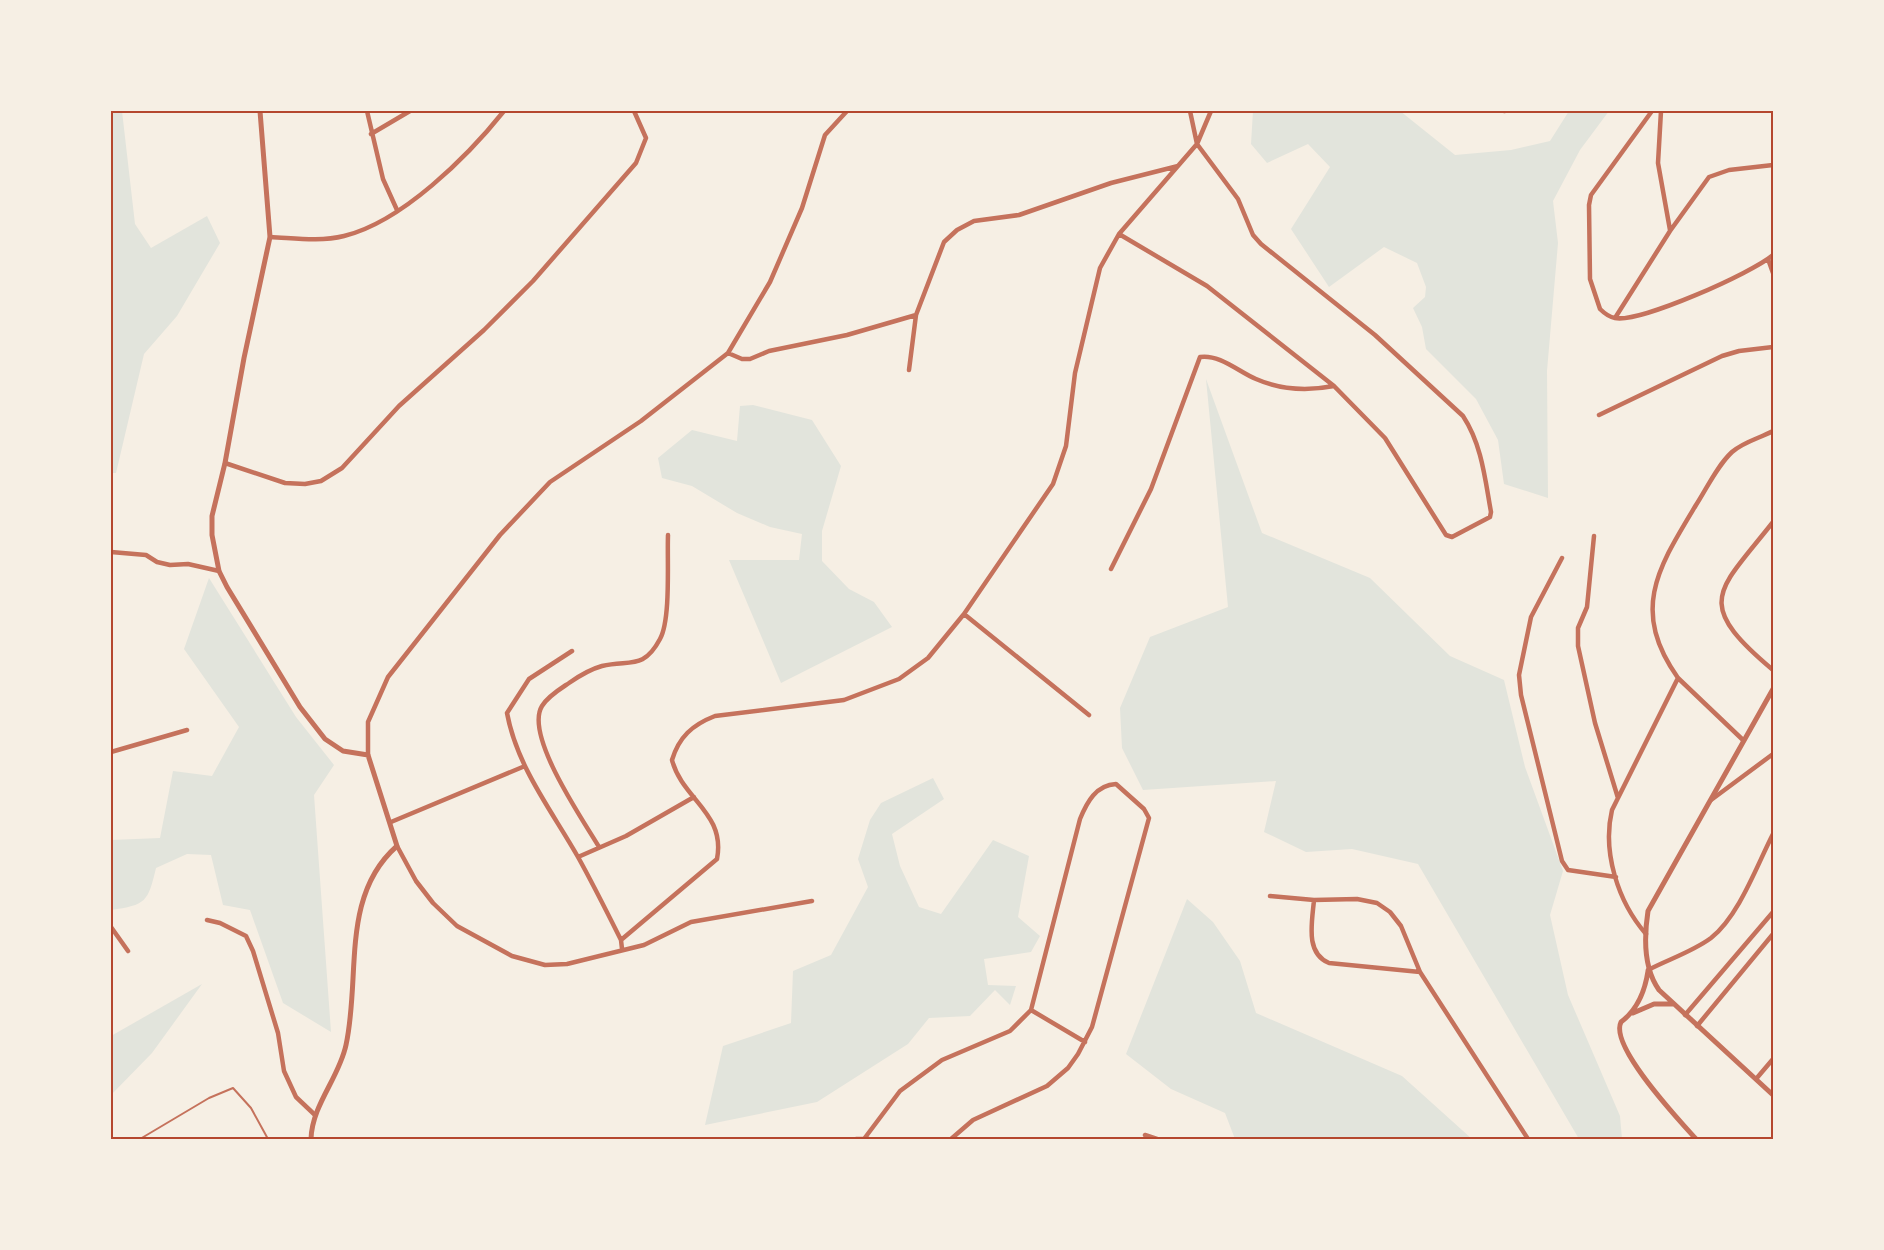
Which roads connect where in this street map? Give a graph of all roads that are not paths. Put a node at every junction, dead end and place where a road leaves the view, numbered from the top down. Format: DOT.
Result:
graph roads {
  1 [pos="260,111"];
  2 [pos="368,111"];
  3 [pos="410,111"];
  4 [pos="504,111"];
  5 [pos="634,111"];
  6 [pos="847,111"];
  7 [pos="1190,111"];
  8 [pos="1211,111"];
  9 [pos="1652,111"];
  10 [pos="1661,111"];
  11 [pos="371,134"];
  12 [pos="1197,144"];
  13 [pos="1773,165"];
  14 [pos="1178,166"];
  15 [pos="397,210"];
  16 [pos="1670,231"];
  17 [pos="1119,234"];
  18 [pos="270,237"];
  19 [pos="1773,255"];
  20 [pos="1768,259"];
  21 [pos="1773,273"];
  22 [pos="916,315"];
  23 [pos="1615,318"];
  24 [pos="1773,347"];
  25 [pos="728,353"];
  26 [pos="909,370"];
  27 [pos="1334,386"];
  28 [pos="1599,415"];
  29 [pos="1773,431"];
  30 [pos="225,463"];
  31 [pos="1773,522"];
  32 [pos="668,535"];
  33 [pos="1594,536"];
  34 [pos="111,552"];
  35 [pos="1562,558"];
  36 [pos="1111,569"];
  37 [pos="219,571"];
  38 [pos="964,614"];
  39 [pos="572,651"];
  40 [pos="1773,670"];
  41 [pos="1678,678"];
  42 [pos="1773,689"];
  43 [pos="1089,715"];
  44 [pos="187,730"];
  45 [pos="1743,740"];
  46 [pos="111,752"];
  47 [pos="1773,754"];
  48 [pos="368,755"];
  49 [pos="525,766"];
  50 [pos="694,797"];
  51 [pos="1618,798"];
  52 [pos="1709,802"];
  53 [pos="391,822"];
  54 [pos="1773,834"];
  55 [pos="397,846"];
  56 [pos="599,847"];
  57 [pos="579,858"];
  58 [pos="1616,877"];
  59 [pos="1270,896"];
  60 [pos="1314,900"];
  61 [pos="812,901"];
  62 [pos="1773,912"];
  63 [pos="207,920"];
  64 [pos="111,927"];
  65 [pos="1646,934"];
  66 [pos="1773,934"];
  67 [pos="621,940"];
  68 [pos="622,950"];
  69 [pos="128,951"];
  70 [pos="1648,970"];
  71 [pos="1420,972"];
  72 [pos="1673,1004"];
  73 [pos="1030,1011"];
  74 [pos="1632,1014"];
  75 [pos="1685,1015"];
  76 [pos="1697,1026"];
  77 [pos="1085,1042"];
  78 [pos="1773,1059"];
  79 [pos="1756,1079"];
  80 [pos="1773,1095"];
  81 [pos="315,1115"];
  82 [pos="1144,1135"];
  83 [pos="866,1138"];
  84 [pos="140,1139"];
  85 [pos="268,1139"];
  86 [pos="311,1139"];
  87 [pos="856,1139"];
  88 [pos="951,1139"];
  89 [pos="1157,1139"];
  90 [pos="1528,1139"];
  91 [pos="1696,1139"];
  1 -- 18 [label="street"];
  2 -- 11 [label="street"];
  3 -- 11 [label="street"];
  4 -- 15 [label="street"];
  5 -- 30 [label="street"];
  6 -- 25 [label="street"];
  7 -- 12 [label="street"];
  8 -- 12 [label="street"];
  9 -- 23 [label="street"];
  10 -- 16 [label="street"];
  11 -- 15 [label="street"];
  12 -- 14 [label="street"];
  12 -- 27 [label="street"];
  13 -- 16 [label="street"];
  14 -- 17 [label="street"];
  14 -- 22 [label="street"];
  15 -- 18 [label="street"];
  16 -- 23 [label="street"];
  17 -- 27 [label="street"];
  17 -- 38 [label="street"];
  18 -- 30 [label="street"];
  19 -- 20 [label="street"];
  20 -- 21 [label="street"];
  20 -- 23 [label="street"];
  22 -- 25 [label="street"];
  22 -- 26 [label="street"];
  24 -- 28 [label="street"];
  25 -- 48 [label="street"];
  27 -- 36 [label="street"];
  29 -- 41 [label="street"];
  30 -- 37 [label="street"];
  31 -- 40 [label="street"];
  32 -- 56 [label="street"];
  33 -- 51 [label="street"];
  34 -- 37 [label="street"];
  35 -- 58 [label="street"];
  37 -- 48 [label="street"];
  38 -- 43 [label="street"];
  38 -- 50 [label="street"];
  39 -- 49 [label="street"];
  41 -- 45 [label="street"];
  41 -- 51 [label="street"];
  42 -- 45 [label="street"];
  44 -- 46 [label="street"];
  45 -- 52 [label="street"];
  47 -- 52 [label="street"];
  48 -- 53 [label="street"];
  49 -- 53 [label="street"];
  49 -- 57 [label="street"];
  50 -- 56 [label="street"];
  50 -- 67 [label="street"];
  51 -- 58 [label="street"];
  52 -- 65 [label="street"];
  53 -- 55 [label="street"];
  54 -- 70 [label="street"];
  55 -- 68 [label="street"];
  55 -- 81 [label="street"];
  56 -- 57 [label="street"];
  57 -- 67 [label="street"];
  58 -- 65 [label="street"];
  59 -- 60 [label="street"];
  60 -- 71 [label="street"];
  60 -- 71 [label="street"];
  61 -- 68 [label="street"];
  62 -- 75 [label="street"];
  63 -- 81 [label="street"];
  64 -- 69 [label="street"];
  65 -- 70 [label="street"];
  66 -- 76 [label="street"];
  67 -- 68 [label="street"];
  70 -- 72 [label="street"];
  70 -- 74 [label="street"];
  71 -- 90 [label="street"];
  72 -- 74 [label="street"];
  72 -- 75 [label="street"];
  73 -- 77 [label="street"];
  73 -- 77 [label="street"];
  73 -- 83 [label="street"];
  74 -- 91 [label="street"];
  75 -- 76 [label="street"];
  76 -- 79 [label="street"];
  77 -- 88 [label="street"];
  78 -- 79 [label="street"];
  79 -- 80 [label="street"];
  81 -- 86 [label="street"];
  82 -- 89 [label="street"];
  83 -- 87 [label="street"];
  84 -- 85 [label="lane"];
}
